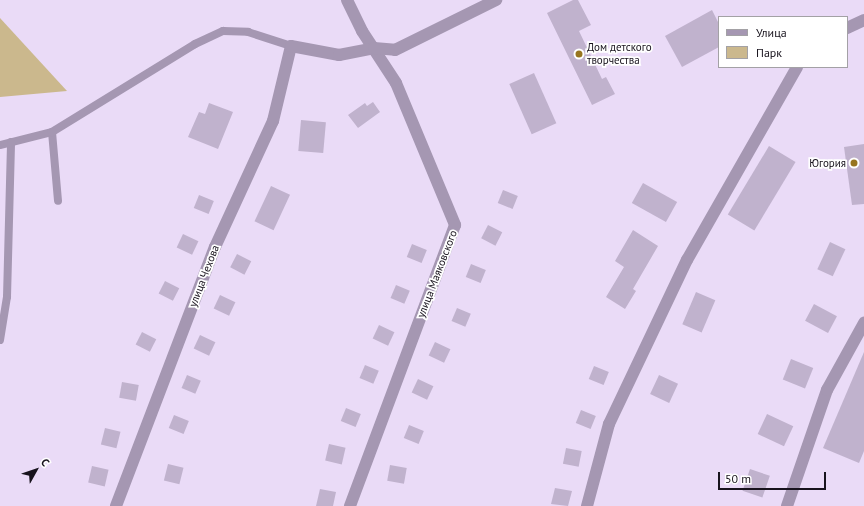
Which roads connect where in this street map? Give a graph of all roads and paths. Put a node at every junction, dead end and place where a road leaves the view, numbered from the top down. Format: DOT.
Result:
graph roads {
  1 [pos="347,0"];
  2 [pos="496,0"];
  3 [pos="864,20"];
  4 [pos="848,28"];
  5 [pos="291,46"];
  6 [pos="374,48"];
  7 [pos="796,68"];
  8 [pos="52,132"];
  9 [pos="11,142"];
  10 [pos="0,144"];
  11 [pos="58,201"];
  12 [pos="864,323"];
  13 [pos="0,340"];
  14 [pos="116,506"];
  15 [pos="350,506"];
  16 [pos="587,506"];
  17 [pos="787,506"];
  1 -- 6 [label="street, улица Маяковского"];
  2 -- 6 [label="street"];
  3 -- 4 [label="street"];
  5 -- 6 [label="street"];
  5 -- 8 [label="lane"];
  5 -- 14 [label="street, улица Чехова"];
  6 -- 15 [label="street, улица Маяковского"];
  7 -- 16 [label="street"];
  8 -- 9 [label="lane"];
  8 -- 11 [label="lane"];
  9 -- 10 [label="lane"];
  9 -- 13 [label="lane"];
  12 -- 17 [label="street"];
}
